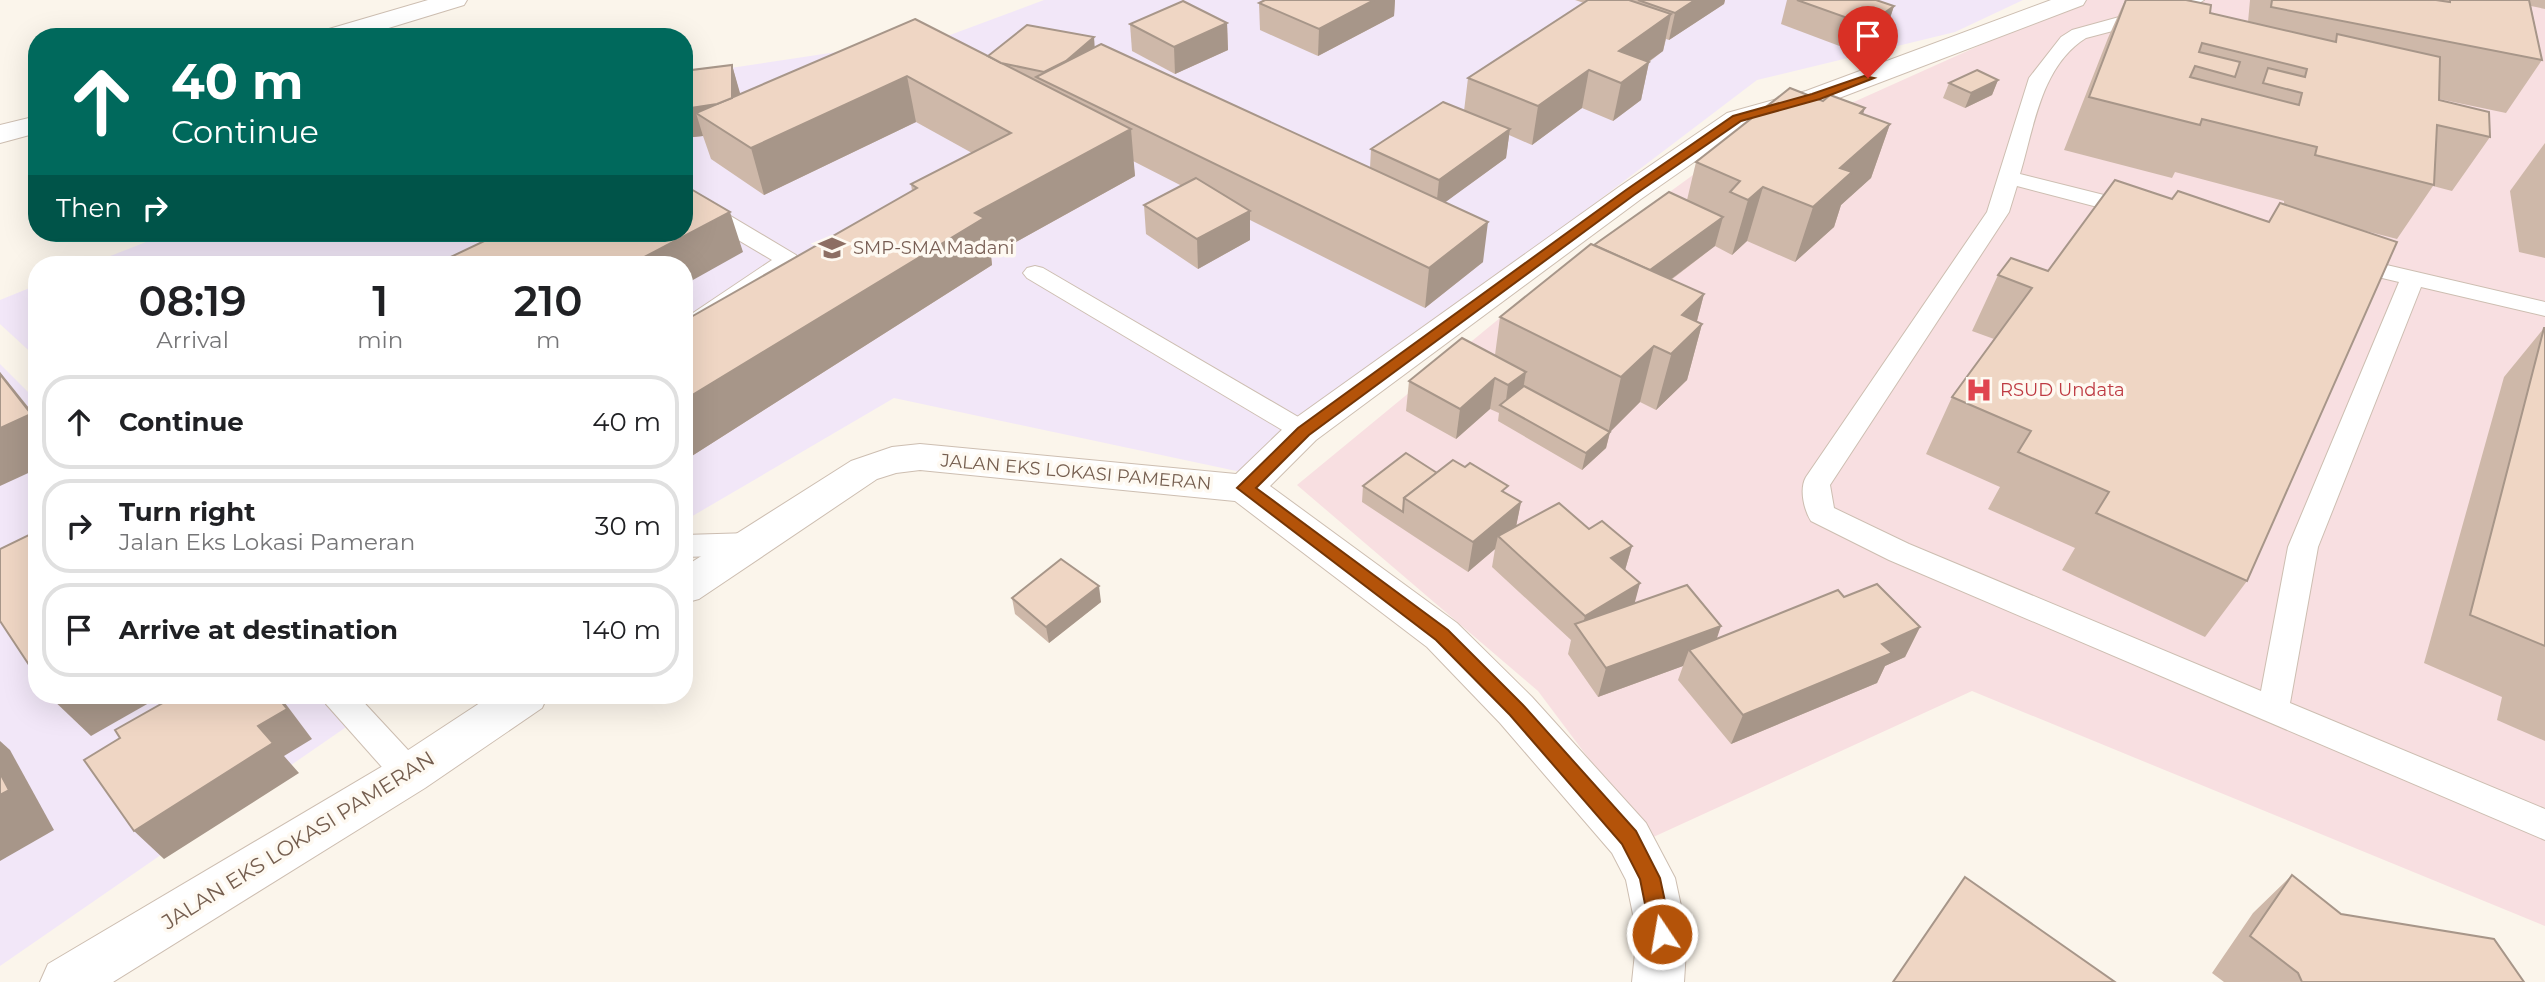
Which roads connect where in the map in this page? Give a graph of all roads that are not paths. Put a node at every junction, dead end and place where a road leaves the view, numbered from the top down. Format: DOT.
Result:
graph roads {
  1 [pos="455,0"];
  2 [pos="2074,0"];
  3 [pos="2195,0"];
  4 [pos="361,28"];
  5 [pos="28,126"];
  6 [pos="0,134"];
  7 [pos="2010,178"];
  8 [pos="693,203"];
  9 [pos="2157,215"];
  10 [pos="2332,259"];
  11 [pos="1035,273"];
  12 [pos="2412,279"];
  13 [pos="2545,309"];
  14 [pos="693,324"];
  15 [pos="1303,431"];
  16 [pos="1245,488"];
  17 [pos="750,544"];
  18 [pos="693,546"];
  19 [pos="693,582"];
  20 [pos="345,704"];
  21 [pos="513,704"];
  22 [pos="2273,710"];
  23 [pos="409,774"];
  24 [pos="2545,825"];
  25 [pos="66,982"];
  26 [pos="1657,982"];
  1 -- 4 [label="street"];
  2 -- 15 [label="street"];
  3 -- 7 [label="lane"];
  5 -- 6 [label="street"];
  7 -- 9 [label="lane"];
  7 -- 22 [label="lane"];
  8 -- 14 [label="lane"];
  10 -- 12 [label="lane"];
  11 -- 15 [label="lane"];
  12 -- 13 [label="lane"];
  12 -- 22 [label="lane"];
  15 -- 16 [label="street"];
  16 -- 17 [label="street, JALAN EKS LOKASI PAMERAN"];
  16 -- 26 [label="street"];
  17 -- 18 [label="lane"];
  17 -- 19 [label="street, JALAN EKS LOKASI PAMERAN"];
  20 -- 23 [label="lane"];
  21 -- 23 [label="street, JALAN EKS LOKASI PAMERAN"];
  22 -- 24 [label="lane"];
  23 -- 25 [label="street, JALAN EKS LOKASI PAMERAN"];
}
